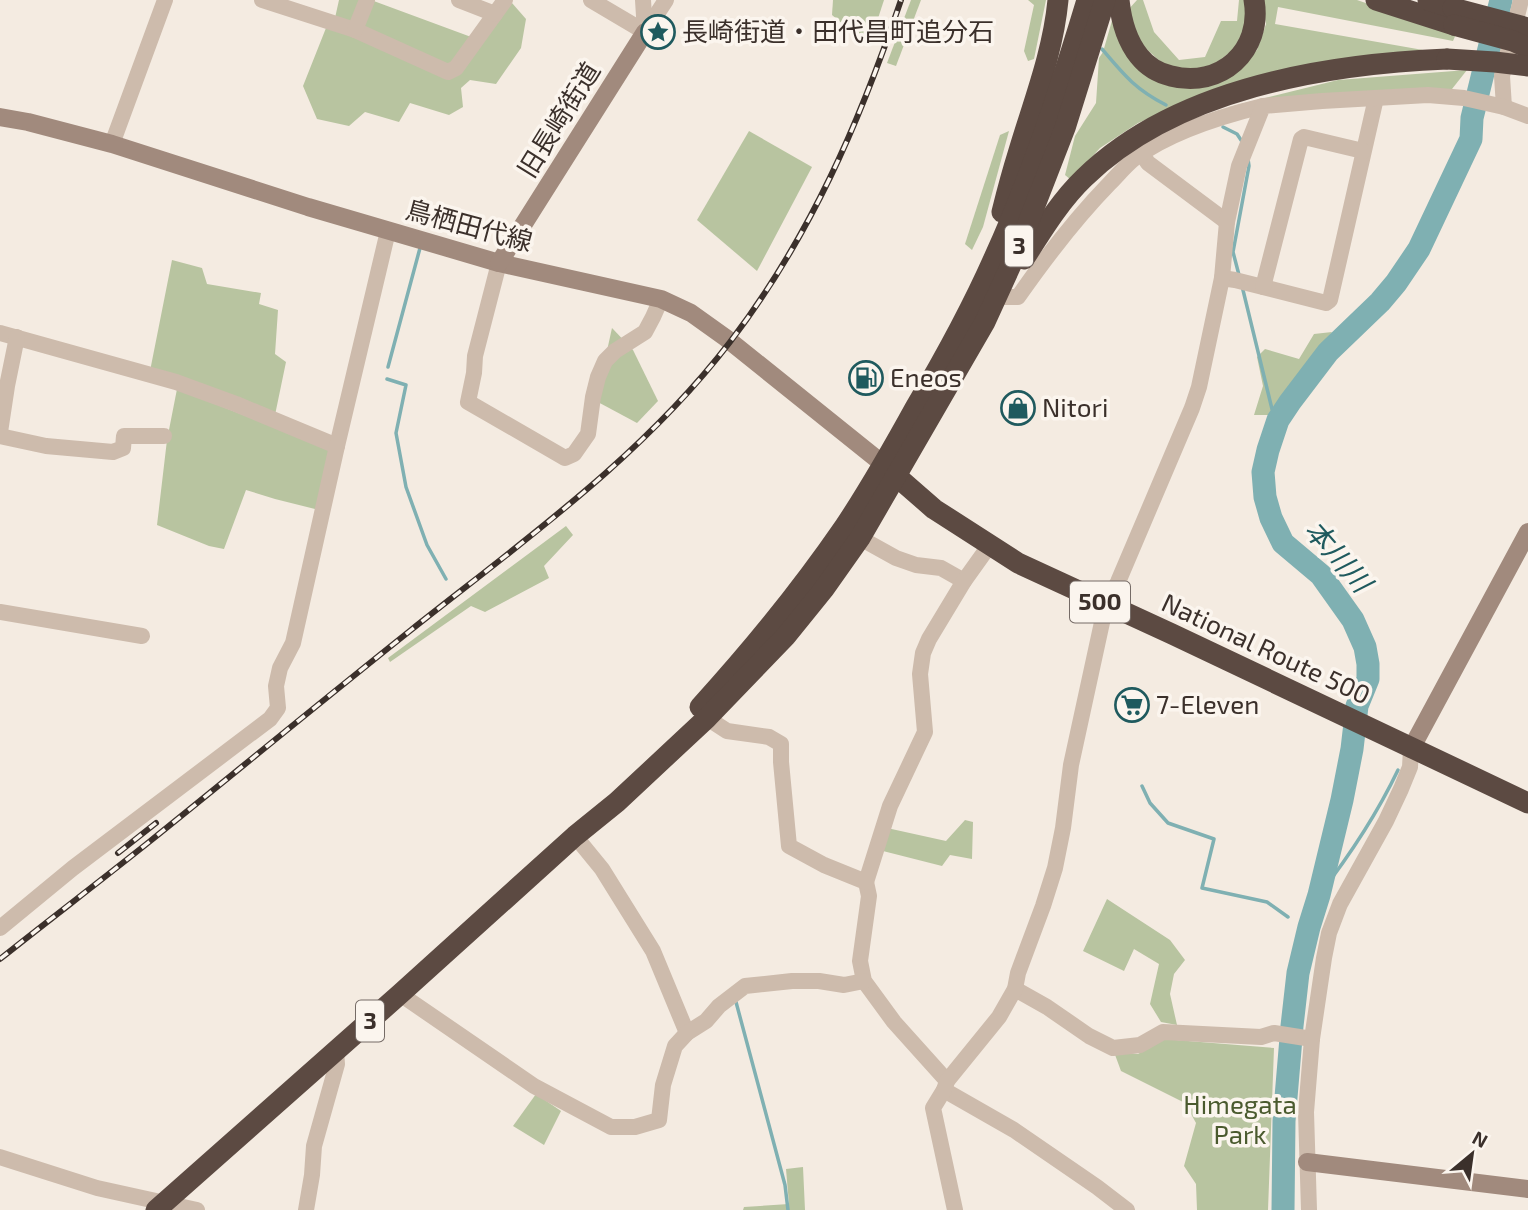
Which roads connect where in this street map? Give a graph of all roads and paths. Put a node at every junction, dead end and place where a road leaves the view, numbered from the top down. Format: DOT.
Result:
graph roads {
  1 [pos="165,0"];
  2 [pos="262,0"];
  3 [pos="367,0"];
  4 [pos="459,0"];
  5 [pos="505,0"];
  6 [pos="591,0"];
  7 [pos="643,0"];
  8 [pos="666,0"];
  9 [pos="1058,0"];
  10 [pos="1087,0"];
  11 [pos="1105,0"];
  12 [pos="1119,0"];
  13 [pos="1254,0"];
  14 [pos="1376,0"];
  15 [pos="1429,0"];
  16 [pos="1521,0"];
  17 [pos="1455,11"];
  18 [pos="495,14"];
  19 [pos="1528,18"];
  20 [pos="1528,27"];
  21 [pos="355,30"];
  22 [pos="645,32"];
  23 [pos="1528,48"];
  24 [pos="1528,66"];
  25 [pos="1376,98"];
  26 [pos="1264,106"];
  27 [pos="1499,106"];
  28 [pos="1528,116"];
  29 [pos="0,117"];
  30 [pos="112,144"];
  31 [pos="1363,151"];
  32 [pos="1142,155"];
  33 [pos="1227,222"];
  34 [pos="388,231"];
  35 [pos="499,263"];
  36 [pos="1242,282"];
  37 [pos="1001,297"];
  38 [pos="661,299"];
  39 [pos="976,318"];
  40 [pos="0,332"];
  41 [pos="17,337"];
  42 [pos="0,434"];
  43 [pos="164,436"];
  44 [pos="337,446"];
  45 [pos="890,470"];
  46 [pos="1528,532"];
  47 [pos="860,538"];
  48 [pos="989,546"];
  49 [pos="964,581"];
  50 [pos="1106,604"];
  51 [pos="0,612"];
  52 [pos="142,636"];
  53 [pos="707,718"];
  54 [pos="1411,748"];
  55 [pos="1528,803"];
  56 [pos="579,833"];
  57 [pos="866,882"];
  58 [pos="0,928"];
  59 [pos="864,981"];
  60 [pos="1015,989"];
  61 [pos="400,994"];
  62 [pos="687,1033"];
  63 [pos="1312,1040"];
  64 [pos="336,1051"];
  65 [pos="945,1086"];
  66 [pos="0,1157"];
  67 [pos="1307,1162"];
  68 [pos="1528,1189"];
  69 [pos="162,1208"];
  70 [pos="197,1210"];
  71 [pos="306,1210"];
  72 [pos="955,1210"];
  73 [pos="1127,1210"];
  74 [pos="1308,1210"];
  1 -- 30 [label="street"];
  2 -- 21 [label="street"];
  3 -- 21 [label="street"];
  4 -- 18 [label="street"];
  5 -- 18 [label="street"];
  6 -- 22 [label="street"];
  7 -- 22 [label="street"];
  8 -- 22 [label="street"];
  9 -- 39 [label="highway"];
  10 -- 39 [label="highway, 3"];
  11 -- 39 [label="highway, 3"];
  12 -- 13 [label="highway"];
  14 -- 17 [label="highway"];
  15 -- 17 [label="highway"];
  16 -- 27 [label="street"];
  17 -- 19 [label="highway"];
  17 -- 20 [label="highway, bridge"];
  17 -- 23 [label="highway, bridge"];
  18 -- 21 [label="street"];
  22 -- 35 [label="main road, 旧長崎街道"];
  24 -- 37 [label="highway, bridge"];
  25 -- 26 [label="street"];
  25 -- 27 [label="street"];
  25 -- 31 [label="street"];
  26 -- 32 [label="street"];
  26 -- 33 [label="street"];
  27 -- 28 [label="street"];
  29 -- 30 [label="main road, 鳥栖田代線"];
  30 -- 34 [label="main road, 鳥栖田代線"];
  31 -- 36 [label="street"];
  31 -- 36 [label="street"];
  32 -- 33 [label="street"];
  32 -- 37 [label="street"];
  33 -- 36 [label="street"];
  34 -- 35 [label="main road, 鳥栖田代線"];
  34 -- 44 [label="street"];
  35 -- 38 [label="main road, 鳥栖田代線"];
  35 -- 38 [label="street"];
  36 -- 50 [label="street"];
  37 -- 39 [label="highway"];
  38 -- 45 [label="main road, 鳥栖田代線"];
  39 -- 45 [label="highway, 3"];
  40 -- 41 [label="street"];
  41 -- 42 [label="street"];
  41 -- 44 [label="street"];
  42 -- 43 [label="street"];
  44 -- 58 [label="street"];
  45 -- 47 [label="highway, 3"];
  45 -- 48 [label="highway, National Route 500 / 500"];
  45 -- 56 [label="highway, 3"];
  46 -- 54 [label="main road"];
  47 -- 49 [label="street"];
  47 -- 53 [label="highway, 3"];
  48 -- 49 [label="street"];
  48 -- 50 [label="highway, National Route 500 / 500"];
  49 -- 57 [label="street"];
  50 -- 54 [label="highway, National Route 500 / 500"];
  50 -- 60 [label="street"];
  51 -- 52 [label="street"];
  53 -- 56 [label="highway, 3"];
  53 -- 57 [label="street"];
  54 -- 55 [label="highway, National Route 500 / 500"];
  54 -- 63 [label="street"];
  56 -- 61 [label="highway, 3"];
  56 -- 62 [label="street"];
  57 -- 59 [label="street"];
  59 -- 62 [label="street"];
  59 -- 65 [label="street"];
  60 -- 63 [label="street"];
  60 -- 65 [label="street"];
  61 -- 62 [label="street"];
  61 -- 64 [label="highway, 3"];
  63 -- 67 [label="street"];
  64 -- 69 [label="highway, 3"];
  64 -- 71 [label="street"];
  65 -- 72 [label="street"];
  65 -- 73 [label="street"];
  66 -- 69 [label="street"];
  67 -- 68 [label="main road"];
  67 -- 74 [label="street"];
  69 -- 70 [label="street"];
}
